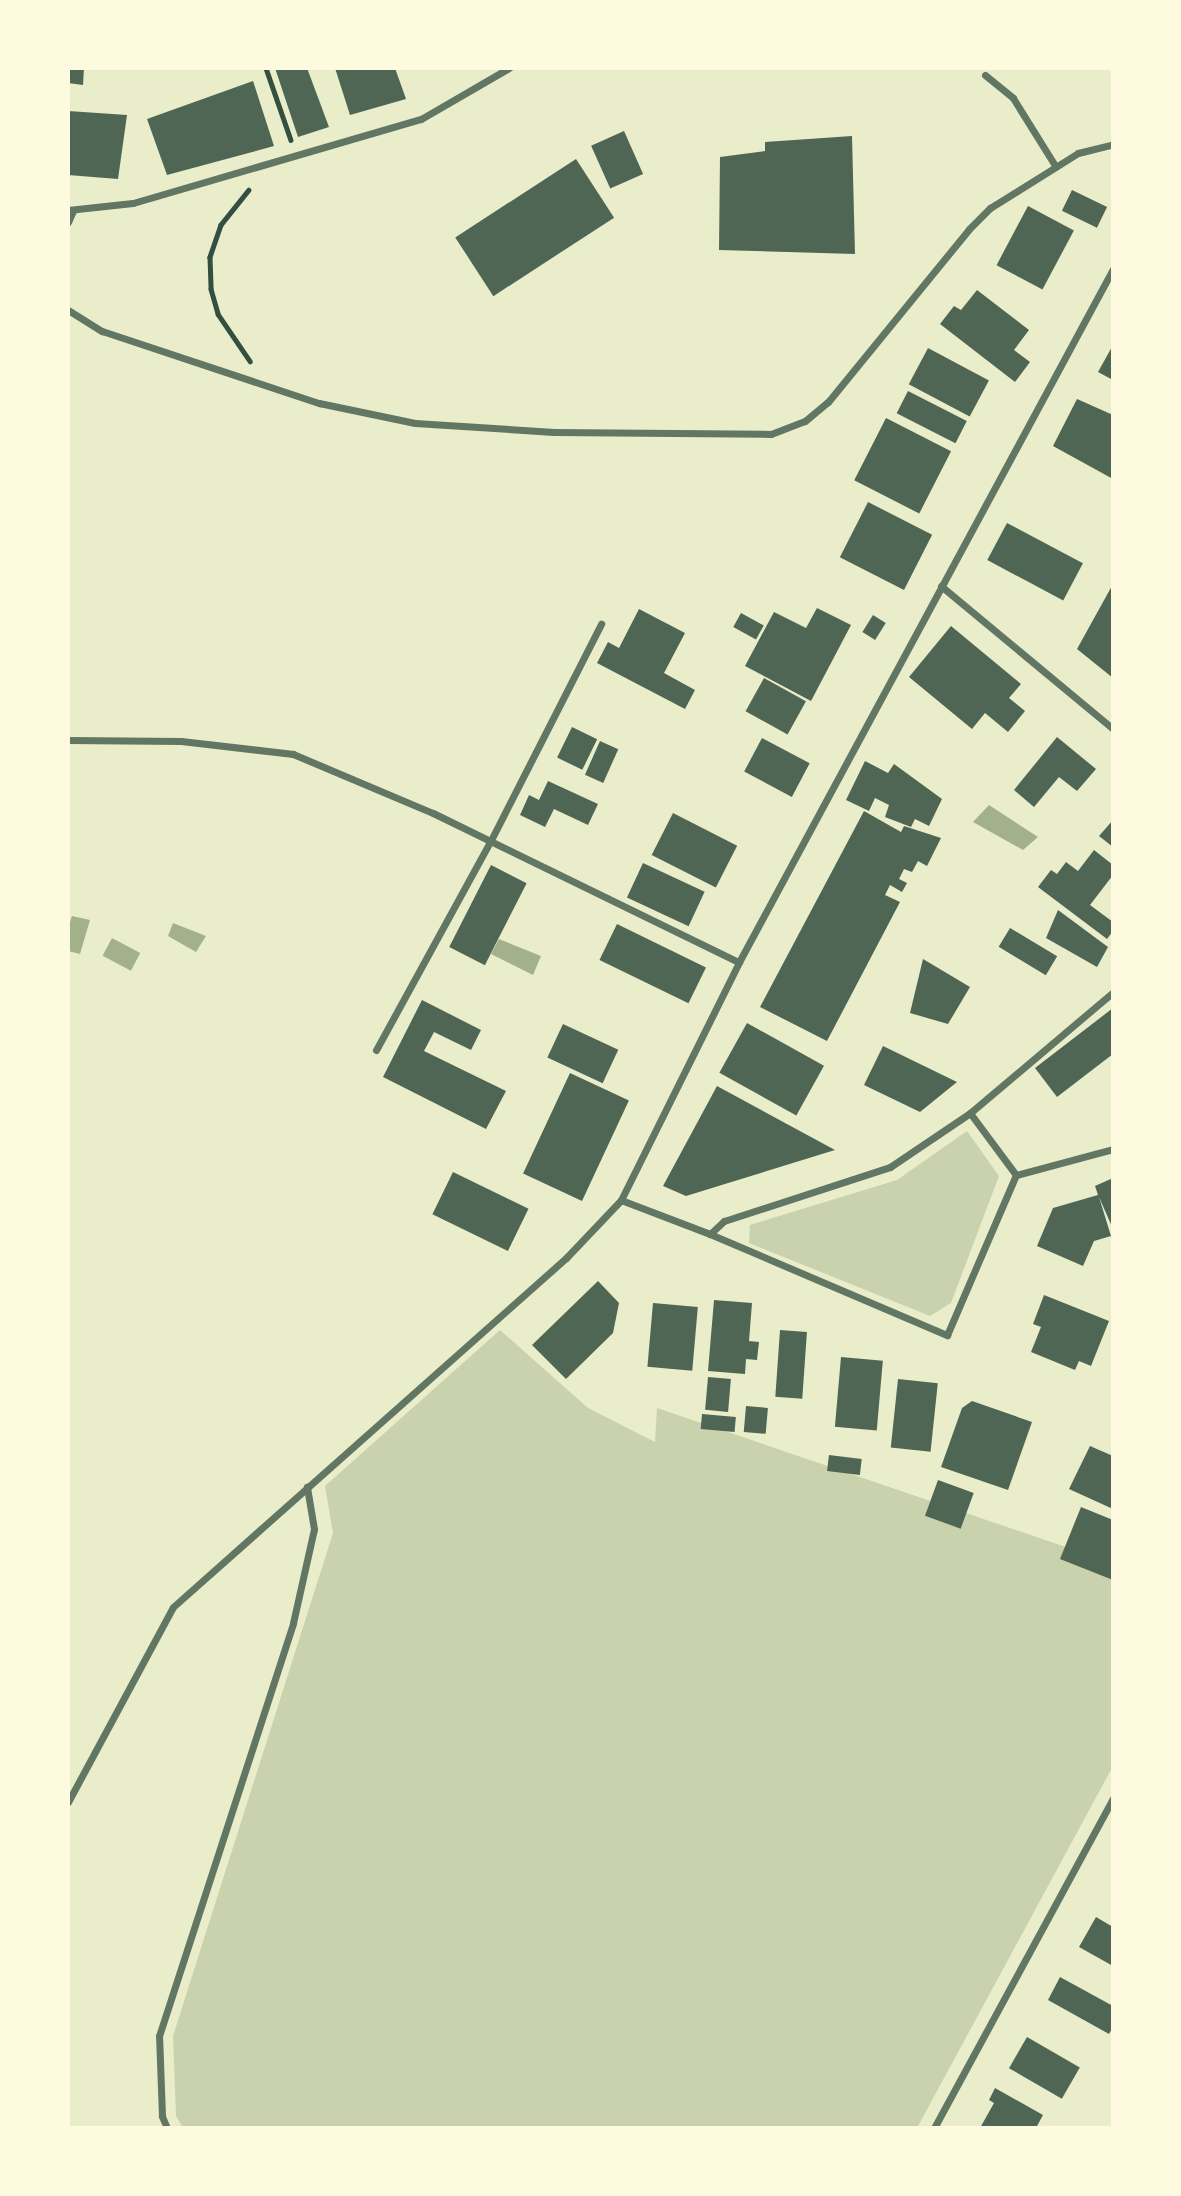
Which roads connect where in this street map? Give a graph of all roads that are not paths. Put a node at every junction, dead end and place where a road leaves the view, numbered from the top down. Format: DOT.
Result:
graph roads {
  1 [pos="509,68"];
  2 [pos="985,75"];
  3 [pos="1113,144"];
  4 [pos="1056,167"];
  5 [pos="71,211"];
  6 [pos="68,222"];
  7 [pos="1113,270"];
  8 [pos="68,310"];
  9 [pos="941,586"];
  10 [pos="601,624"];
  11 [pos="1113,729"];
  12 [pos="68,740"];
  13 [pos="490,842"];
  14 [pos="738,962"];
  15 [pos="1113,992"];
  16 [pos="376,1050"];
  17 [pos="970,1113"];
  18 [pos="1113,1149"];
  19 [pos="1016,1175"];
  20 [pos="621,1200"];
  21 [pos="710,1234"];
  22 [pos="307,1487"];
  23 [pos="1113,1798"];
  24 [pos="68,1802"];
  25 [pos="167,2128"];
  26 [pos="934,2128"];
  1 -- 5 [label="street"];
  2 -- 4 [label="street"];
  3 -- 4 [label="street"];
  4 -- 8 [label="street"];
  5 -- 6 [label="street"];
  7 -- 9 [label="street"];
  9 -- 11 [label="street"];
  9 -- 14 [label="street"];
  10 -- 13 [label="street"];
  12 -- 13 [label="street"];
  13 -- 14 [label="street"];
  13 -- 16 [label="street"];
  14 -- 20 [label="street"];
  15 -- 17 [label="street"];
  17 -- 19 [label="street"];
  17 -- 21 [label="street"];
  18 -- 19 [label="street"];
  19 -- 21 [label="street"];
  20 -- 21 [label="street"];
  20 -- 22 [label="street"];
  22 -- 24 [label="street"];
  22 -- 25 [label="street"];
  23 -- 26 [label="street"];
}
